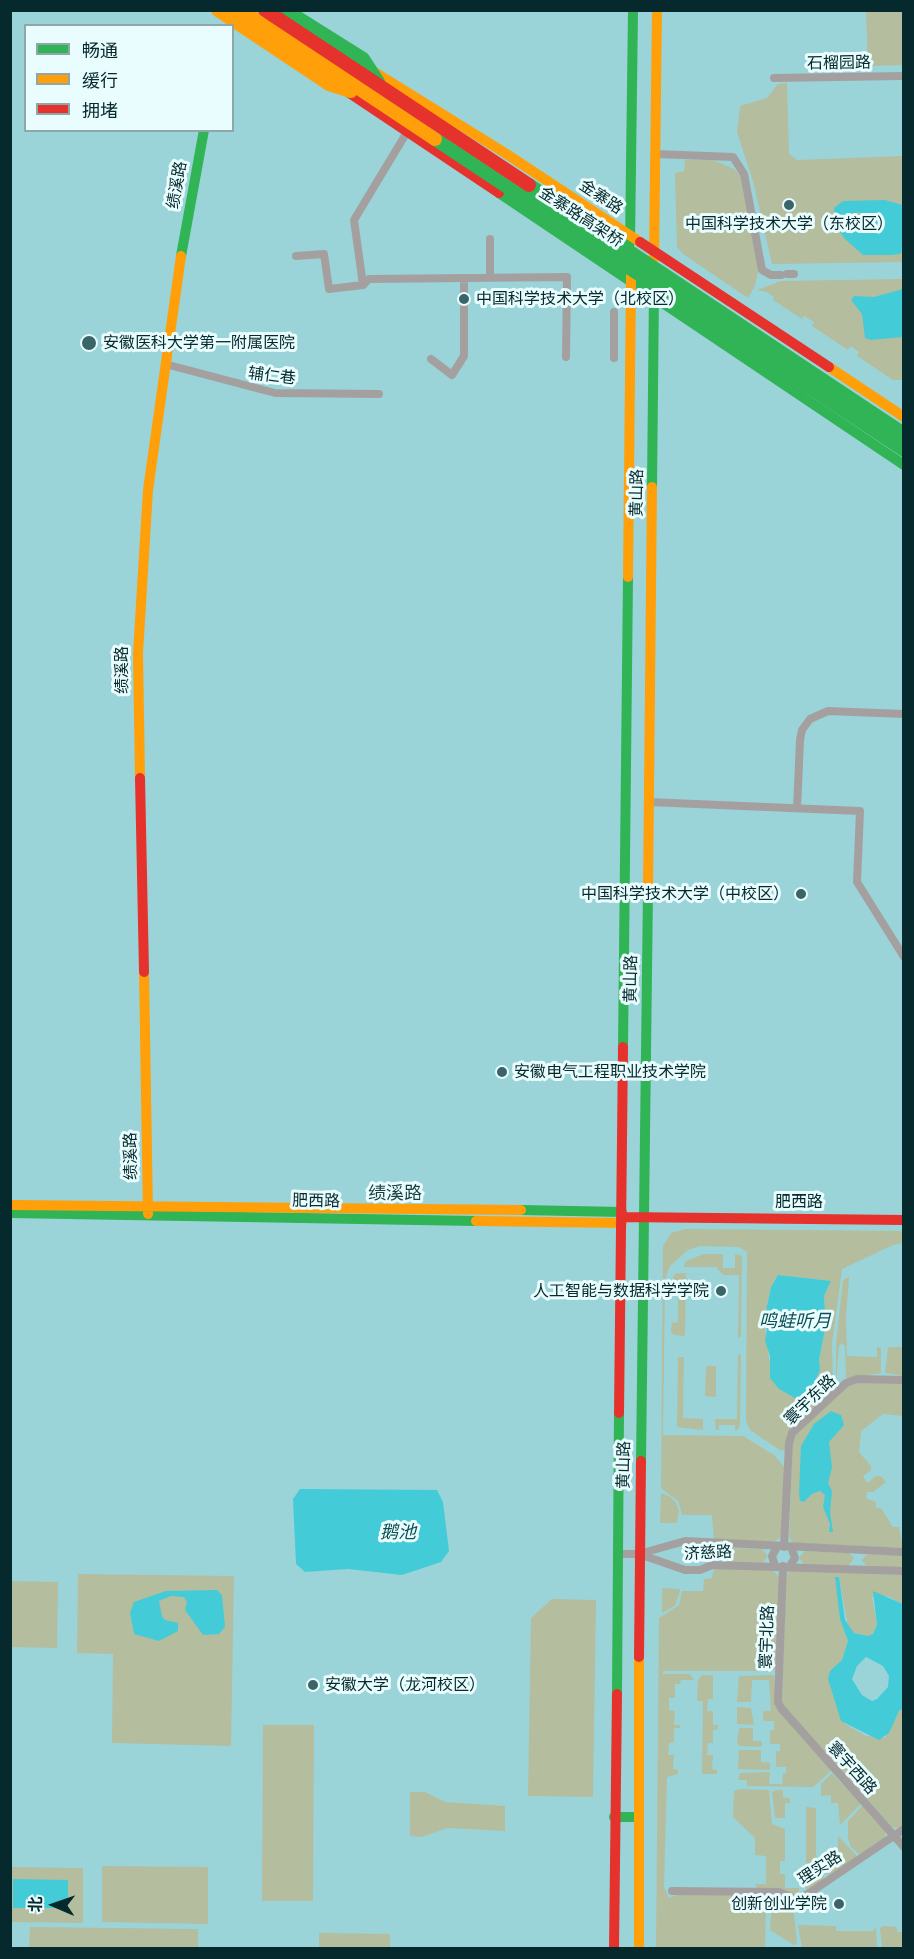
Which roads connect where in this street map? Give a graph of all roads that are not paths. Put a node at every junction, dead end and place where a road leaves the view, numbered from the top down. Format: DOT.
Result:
graph roads {
  1 [pos="218,10"];
  2 [pos="266,10"];
  3 [pos="276,10"];
  4 [pos="285,10"];
  5 [pos="633,10"];
  6 [pos="657,10"];
  7 [pos="234,14"];
  8 [pos="903,76"];
  9 [pos="774,78"];
  10 [pos="380,84"];
  11 [pos="369,97"];
  12 [pos="204,132"];
  13 [pos="407,132"];
  14 [pos="655,154"];
  15 [pos="630,237"];
  16 [pos="490,239"];
  17 [pos="654,251"];
  18 [pos="296,256"];
  19 [pos="787,274"];
  20 [pos="464,278"];
  21 [pos="490,278"];
  22 [pos="631,282"];
  23 [pos="363,285"];
  24 [pos="654,297"];
  25 [pos="614,312"];
  26 [pos="566,357"];
  27 [pos="614,358"];
  28 [pos="430,359"];
  29 [pos="165,364"];
  30 [pos="379,394"];
  31 [pos="903,417"];
  32 [pos="903,434"];
  33 [pos="903,450"];
  34 [pos="903,465"];
  35 [pos="903,714"];
  36 [pos="649,802"];
  37 [pos="797,808"];
  38 [pos="903,957"];
  39 [pos="10,1205"];
  40 [pos="148,1209"];
  41 [pos="10,1213"];
  42 [pos="622,1217"];
  43 [pos="645,1218"];
  44 [pos="903,1220"];
  45 [pos="903,1380"];
  46 [pos="784,1547"];
  47 [pos="903,1552"];
  48 [pos="619,1554"];
  49 [pos="639,1554"];
  50 [pos="782,1566"];
  51 [pos="903,1571"];
  52 [pos="781,1708"];
  53 [pos="614,1817"];
  54 [pos="639,1817"];
  55 [pos="903,1829"];
  56 [pos="895,1836"];
  57 [pos="903,1847"];
  58 [pos="672,1891"];
  59 [pos="614,1948"];
  60 [pos="639,1948"];
  1 -- 11 [label="main road, bridge"];
  2 -- 10 [label="main road, 金寨路高架桥, bridge"];
  3 -- 15 [label="main road, 金寨路"];
  4 -- 10 [label="main road, bridge"];
  5 -- 15 [label="main road, 黄山路"];
  6 -- 14 [label="main road, 黄山路"];
  7 -- 11 [label="main road, 金寨路高架桥, bridge"];
  7 -- 13 [label="main road"];
  8 -- 9 [label="street, 石榴园路"];
  10 -- 32 [label="main road, 金寨路高架桥, bridge"];
  11 -- 33 [label="main road, 金寨路高架桥, bridge"];
  12 -- 29 [label="main road, 绩溪路"];
  13 -- 22 [label="main road"];
  13 -- 23 [label="street"];
  14 -- 17 [label="main road, 黄山路"];
  14 -- 19 [label="street"];
  15 -- 17 [label="main road, 金寨路"];
  15 -- 22 [label="main road, 黄山路"];
  16 -- 21 [label="street"];
  17 -- 24 [label="main road, 黄山路"];
  17 -- 31 [label="main road, 金寨路"];
  18 -- 23 [label="street"];
  20 -- 21 [label="street"];
  20 -- 23 [label="street"];
  20 -- 28 [label="street"];
  21 -- 26 [label="street"];
  22 -- 24 [label="main road"];
  22 -- 42 [label="main road, 黄山路"];
  24 -- 34 [label="main road"];
  24 -- 36 [label="main road, 黄山路"];
  25 -- 27 [label="street"];
  29 -- 30 [label="street, 辅仁巷"];
  29 -- 40 [label="main road, 绩溪路"];
  35 -- 37 [label="street"];
  36 -- 37 [label="street"];
  36 -- 43 [label="main road, 黄山路"];
  37 -- 38 [label="street"];
  39 -- 40 [label="main road, 肥西路"];
  40 -- 41 [label="main road, 肥西路"];
  40 -- 42 [label="main road, 肥西路"];
  42 -- 43 [label="main road, 肥西路"];
  42 -- 48 [label="main road, 黄山路"];
  43 -- 44 [label="main road, 肥西路"];
  43 -- 49 [label="main road, 黄山路"];
  45 -- 46 [label="street, 寰宇东路"];
  46 -- 47 [label="street, 济慈路"];
  46 -- 49 [label="street, 济慈路"];
  46 -- 50 [label="street"];
  46 -- 50 [label="street"];
  48 -- 49 [label="street"];
  48 -- 53 [label="main road, 黄山路"];
  49 -- 50 [label="street, 济慈路"];
  49 -- 54 [label="main road, 黄山路"];
  50 -- 51 [label="street, 济慈路"];
  50 -- 52 [label="street, 寰宇北路"];
  52 -- 56 [label="street, 寰宇西路"];
  53 -- 54 [label="main road"];
  53 -- 59 [label="main road, 黄山路"];
  54 -- 60 [label="main road, 黄山路"];
  55 -- 56 [label="street, 理实路"];
  56 -- 57 [label="street, 寰宇西路"];
  56 -- 58 [label="street, 理实路"];
}
